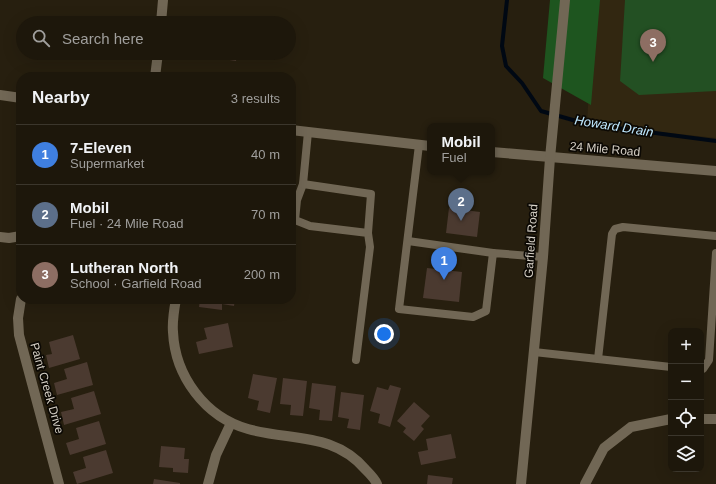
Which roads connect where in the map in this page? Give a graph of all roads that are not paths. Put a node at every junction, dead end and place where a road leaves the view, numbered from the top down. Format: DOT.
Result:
graph roads {
  1 [pos="163,0"];
  2 [pos="564,0"];
  3 [pos="162,16"];
  4 [pos="157,60"];
  5 [pos="156,72"];
  6 [pos="0,95"];
  7 [pos="16,97"];
  8 [pos="296,131"];
  9 [pos="308,132"];
  10 [pos="419,146"];
  11 [pos="427,146"];
  12 [pos="495,152"];
  13 [pos="550,158"];
  14 [pos="716,171"];
  15 [pos="303,184"];
  16 [pos="296,210"];
  17 [pos="296,220"];
  18 [pos="368,233"];
  19 [pos="716,236"];
  20 [pos="0,237"];
  21 [pos="16,237"];
  22 [pos="408,241"];
  23 [pos="493,253"];
  24 [pos="716,253"];
  25 [pos="543,257"];
  26 [pos="20,304"];
  27 [pos="175,304"];
  28 [pos="534,352"];
  29 [pos="598,359"];
  30 [pos="356,360"];
  31 [pos="668,367"];
  32 [pos="704,368"];
  33 [pos="704,419"];
  34 [pos="716,419"];
  35 [pos="668,420"];
  36 [pos="231,423"];
  37 [pos="59,484"];
  38 [pos="208,484"];
  39 [pos="377,484"];
  40 [pos="521,484"];
  41 [pos="585,484"];
  1 -- 3 [label="street"];
  2 -- 13 [label="street, Garfield Road"];
  4 -- 5 [label="street"];
  6 -- 7 [label="street"];
  8 -- 9 [label="street"];
  9 -- 10 [label="street"];
  9 -- 15 [label="lane"];
  10 -- 11 [label="street"];
  10 -- 22 [label="lane"];
  12 -- 13 [label="street, 24 Mile Road"];
  13 -- 14 [label="street, 24 Mile Road"];
  13 -- 25 [label="street, Garfield Road"];
  15 -- 16 [label="lane"];
  15 -- 18 [label="lane"];
  17 -- 18 [label="lane"];
  18 -- 30 [label="lane"];
  19 -- 29 [label="lane"];
  20 -- 21 [label="street"];
  22 -- 23 [label="lane"];
  22 -- 23 [label="lane"];
  23 -- 25 [label="lane"];
  24 -- 32 [label="lane"];
  25 -- 28 [label="street, Garfield Road"];
  26 -- 37 [label="street, Paint Creek Drive"];
  27 -- 36 [label="street"];
  28 -- 29 [label="lane"];
  28 -- 40 [label="street, Garfield Road"];
  29 -- 31 [label="lane"];
  33 -- 34 [label="street"];
  35 -- 41 [label="street"];
  36 -- 38 [label="street"];
  36 -- 39 [label="street"];
}
